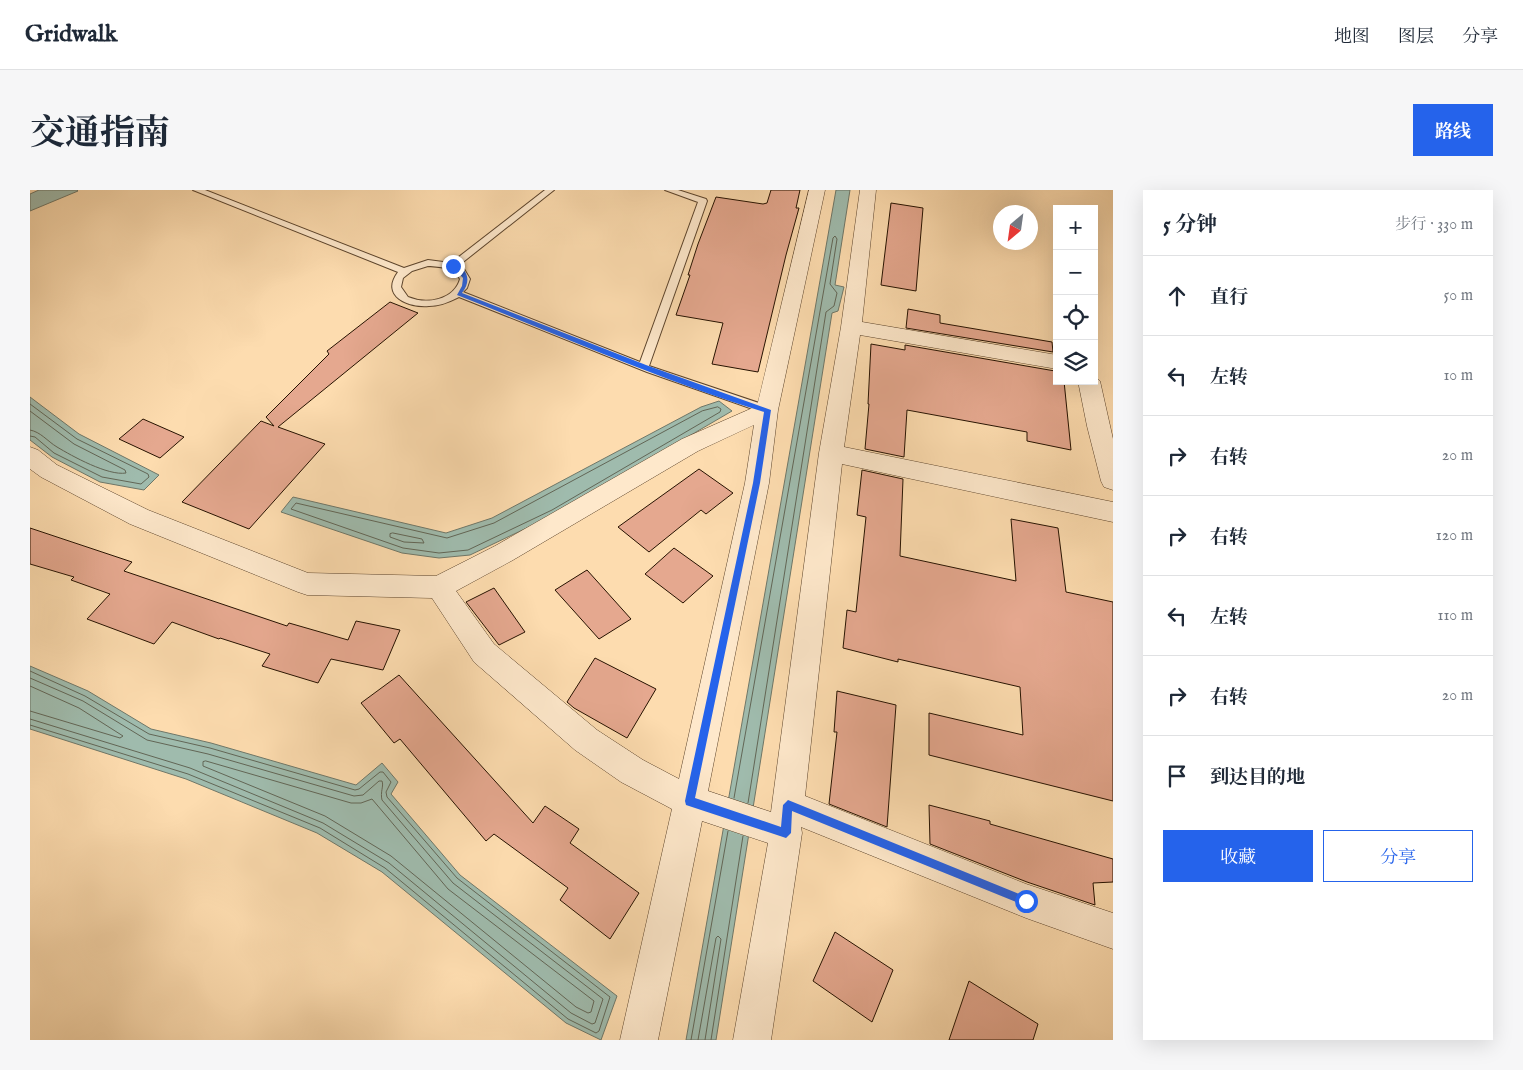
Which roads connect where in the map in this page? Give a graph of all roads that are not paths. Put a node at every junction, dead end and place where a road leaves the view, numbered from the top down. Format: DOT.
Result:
graph roads {
  1 [pos="197,190"];
  2 [pos="550,190"];
  3 [pos="668,190"];
  4 [pos="817,190"];
  5 [pos="868,190"];
  6 [pos="453,266"];
  7 [pos="404,271"];
  8 [pos="459,294"];
  9 [pos="851,327"];
  10 [pos="1053,361"];
  11 [pos="644,366"];
  12 [pos="1090,385"];
  13 [pos="767,410"];
  14 [pos="832,453"];
  15 [pos="30,456"];
  16 [pos="1113,481"];
  17 [pos="1113,512"];
  18 [pos="439,587"];
  19 [pos="699,805"];
  20 [pos="780,821"];
  21 [pos="1113,931"];
  22 [pos="639,1040"];
  23 [pos="752,1040"];
  1 -- 7 [label="lane"];
  2 -- 6 [label="lane"];
  3 -- 11 [label="lane"];
  4 -- 13 [label="street"];
  5 -- 9 [label="street"];
  6 -- 7 [label="lane"];
  6 -- 8 [label="lane"];
  7 -- 8 [label="lane"];
  8 -- 11 [label="lane"];
  9 -- 10 [label="street"];
  9 -- 14 [label="street"];
  11 -- 13 [label="lane"];
  12 -- 16 [label="street"];
  13 -- 18 [label="street"];
  13 -- 19 [label="street"];
  14 -- 17 [label="street"];
  14 -- 20 [label="street"];
  15 -- 18 [label="street"];
  18 -- 19 [label="street"];
  19 -- 20 [label="street"];
  19 -- 22 [label="street"];
  20 -- 21 [label="street"];
  20 -- 23 [label="street"];
}
